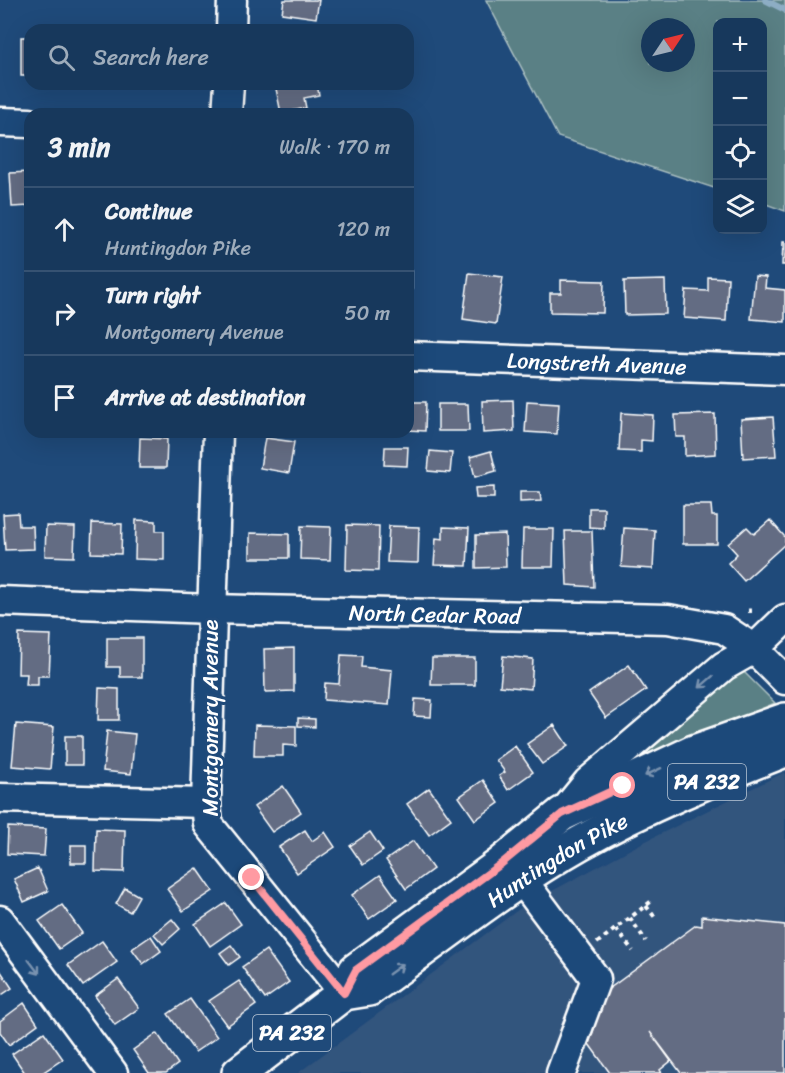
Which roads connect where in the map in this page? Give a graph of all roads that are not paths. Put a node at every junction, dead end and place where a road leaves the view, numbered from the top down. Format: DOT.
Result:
graph roads {
  1 [pos="232,0"];
  2 [pos="231,24"];
  3 [pos="229,90"];
  4 [pos="227,108"];
  5 [pos="0,122"];
  6 [pos="24,123"];
  7 [pos="414,356"];
  8 [pos="785,370"];
  9 [pos="218,438"];
  10 [pos="0,601"];
  11 [pos="210,609"];
  12 [pos="785,620"];
  13 [pos="754,649"];
  14 [pos="785,680"];
  15 [pos="785,720"];
  16 [pos="785,750"];
  17 [pos="0,798"];
  18 [pos="206,802"];
  19 [pos="562,814"];
  20 [pos="522,880"];
  21 [pos="0,920"];
  22 [pos="344,993"];
  23 [pos="113,1073"];
  24 [pos="239,1073"];
  25 [pos="561,1073"];
  1 -- 2 [label="street"];
  3 -- 4 [label="street"];
  5 -- 6 [label="street"];
  7 -- 8 [label="street, Longstreth Avenue"];
  9 -- 11 [label="street, Montgomery Avenue"];
  10 -- 11 [label="street, North Cedar Road"];
  11 -- 13 [label="street, North Cedar Road"];
  11 -- 18 [label="street, Montgomery Avenue"];
  12 -- 13 [label="street"];
  13 -- 14 [label="street, North Cedar Road"];
  13 -- 19 [label="street, one-way"];
  15 -- 19 [label="main road, Huntingdon Pike / PA 232, one-way"];
  16 -- 20 [label="main road, Huntingdon Pike / PA 232"];
  17 -- 18 [label="street"];
  18 -- 22 [label="street, Montgomery Avenue"];
  19 -- 22 [label="main road, Huntingdon Pike / PA 232"];
  22 -- 20 [label="main road, Huntingdon Pike / PA 232, one-way"];
  20 -- 25 [label="street"];
  21 -- 23 [label="street, one-way"];
  22 -- 24 [label="main road, Huntingdon Pike / PA 232"];
}
